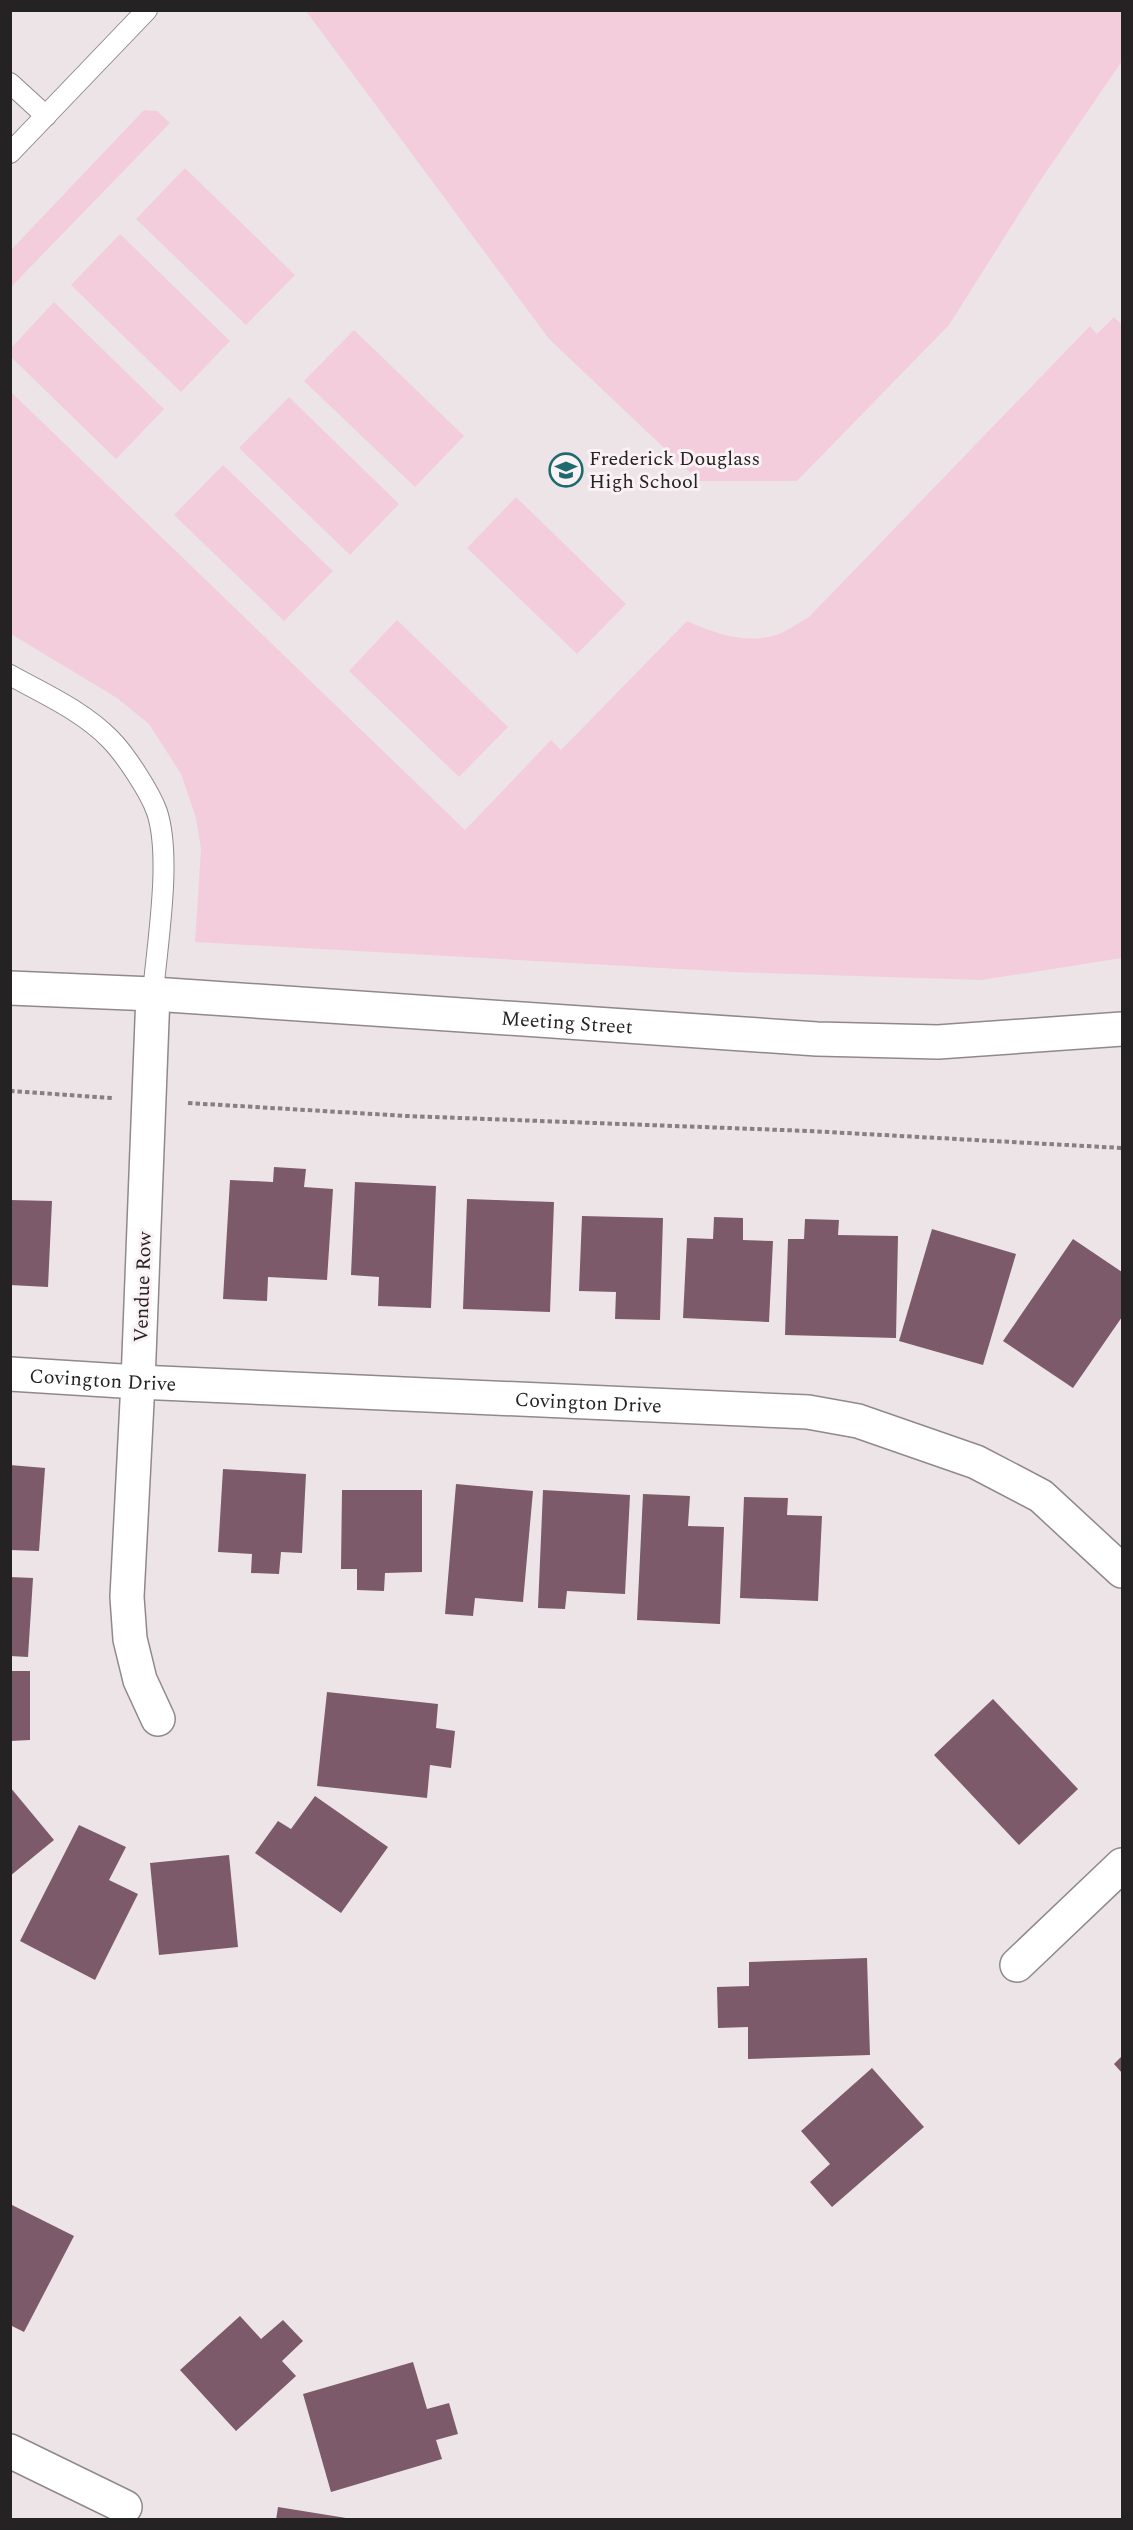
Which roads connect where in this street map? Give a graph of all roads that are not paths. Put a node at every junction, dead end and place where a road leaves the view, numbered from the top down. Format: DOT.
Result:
graph roads {
  1 [pos="147,10"];
  2 [pos="10,83"];
  3 [pos="46,116"];
  4 [pos="10,153"];
  5 [pos="10,675"];
  6 [pos="10,988"];
  7 [pos="153,994"];
  8 [pos="1122,1029"];
  9 [pos="10,1374"];
  10 [pos="138,1382"];
  11 [pos="1122,1570"];
  12 [pos="158,1719"];
  13 [pos="1122,1864"];
  14 [pos="1017,1965"];
  15 [pos="10,2451"];
  16 [pos="125,2507"];
  1 -- 3 [label="lane"];
  2 -- 3 [label="lane"];
  3 -- 4 [label="lane"];
  5 -- 7 [label="lane"];
  6 -- 7 [label="street, Meeting Street"];
  7 -- 8 [label="street, Meeting Street"];
  7 -- 10 [label="street, Vendue Row"];
  9 -- 10 [label="street, Covington Drive"];
  10 -- 11 [label="street, Covington Drive"];
  10 -- 12 [label="street, Vendue Row"];
  13 -- 14 [label="street"];
  15 -- 16 [label="street"];
}
